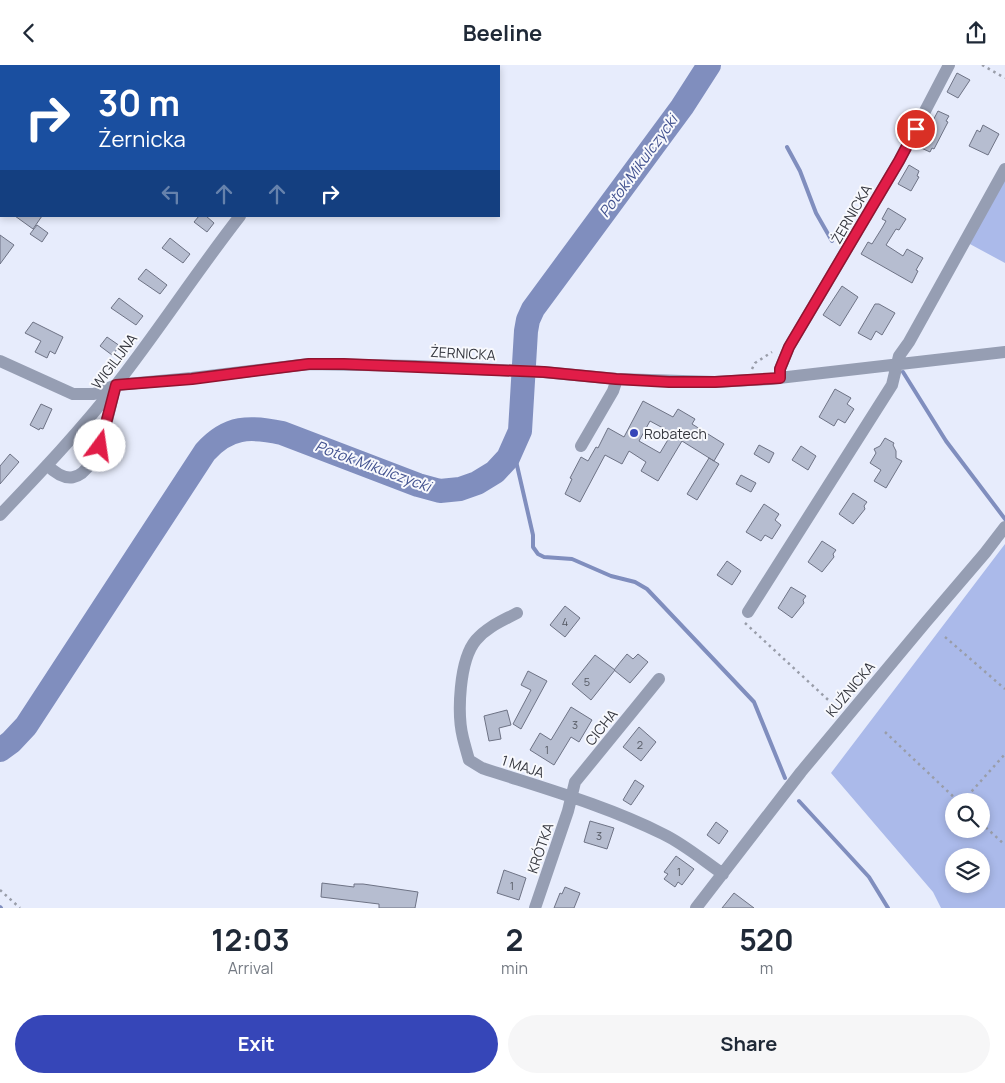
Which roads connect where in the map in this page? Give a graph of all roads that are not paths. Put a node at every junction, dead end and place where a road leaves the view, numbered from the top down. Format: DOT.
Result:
graph roads {
  1 [pos="948,65"];
  2 [pos="1005,169"];
  3 [pos="239,217"];
  4 [pos="1005,351"];
  5 [pos="0,361"];
  6 [pos="896,364"];
  7 [pos="780,378"];
  8 [pos="616,379"];
  9 [pos="116,385"];
  10 [pos="581,447"];
  11 [pos="47,465"];
  12 [pos="0,515"];
  13 [pos="1005,527"];
  14 [pos="748,612"];
  15 [pos="517,613"];
  16 [pos="659,679"];
  17 [pos="572,797"];
  18 [pos="723,874"];
  19 [pos="535,908"];
  20 [pos="696,908"];
  1 -- 7 [label="street, ŻERNICKA"];
  2 -- 6 [label="street"];
  3 -- 9 [label="street, WIGILIJNA"];
  4 -- 6 [label="street, ŻERNICKA"];
  5 -- 9 [label="street, ŻERNICKA"];
  6 -- 7 [label="street, ŻERNICKA"];
  6 -- 14 [label="street"];
  7 -- 8 [label="street, ŻERNICKA"];
  8 -- 9 [label="street, ŻERNICKA"];
  8 -- 10 [label="street"];
  9 -- 11 [label="street, WIGILIJNA"];
  9 -- 11 [label="street"];
  11 -- 12 [label="street, WIGILIJNA"];
  13 -- 18 [label="street, KUŹNICKA"];
  15 -- 17 [label="street, 1 MAJA"];
  16 -- 17 [label="street, CICHA"];
  17 -- 18 [label="street, 1 MAJA"];
  17 -- 19 [label="street, KRÓTKA"];
  18 -- 20 [label="street, KUŹNICKA"];
}
